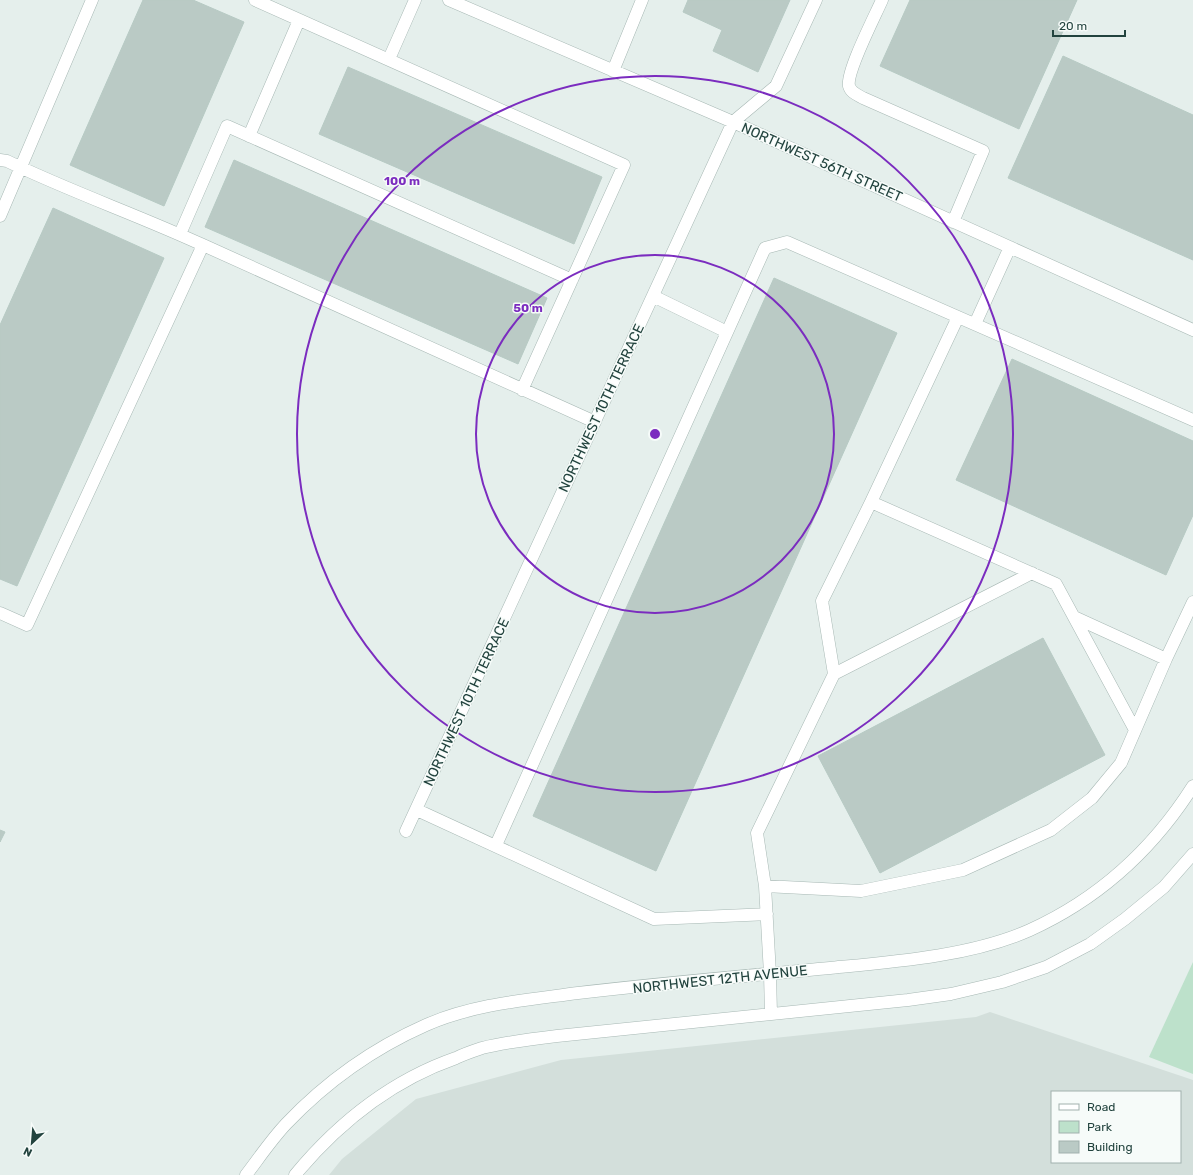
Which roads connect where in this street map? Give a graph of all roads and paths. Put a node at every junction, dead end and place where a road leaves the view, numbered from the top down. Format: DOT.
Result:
graph roads {
  1 [pos="92,0"];
  2 [pos="255,0"];
  3 [pos="415,0"];
  4 [pos="449,0"];
  5 [pos="642,0"];
  6 [pos="816,0"];
  7 [pos="882,0"];
  8 [pos="299,20"];
  9 [pos="389,59"];
  10 [pos="613,71"];
  11 [pos="733,122"];
  12 [pos="249,136"];
  13 [pos="0,160"];
  14 [pos="21,168"];
  15 [pos="0,216"];
  16 [pos="953,222"];
  17 [pos="180,234"];
  18 [pos="203,245"];
  19 [pos="1010,247"];
  20 [pos="572,280"];
  21 [pos="653,296"];
  22 [pos="958,317"];
  23 [pos="975,324"];
  24 [pos="1193,330"];
  25 [pos="727,332"];
  26 [pos="522,390"];
  27 [pos="1192,417"];
  28 [pos="595,422"];
  29 [pos="872,502"];
  30 [pos="1032,573"];
  31 [pos="1193,602"];
  32 [pos="0,613"];
  33 [pos="1074,617"];
  34 [pos="1166,659"];
  35 [pos="834,674"];
  36 [pos="1135,730"];
  37 [pos="1193,786"];
  38 [pos="416,810"];
  39 [pos="406,831"];
  40 [pos="496,845"];
  41 [pos="1193,854"];
  42 [pos="765,886"];
  43 [pos="766,914"];
  44 [pos="770,974"];
  45 [pos="771,1014"];
  46 [pos="246,1175"];
  47 [pos="295,1175"];
  1 -- 14 [label="street"];
  2 -- 8 [label="street"];
  3 -- 9 [label="street"];
  4 -- 10 [label="street, NORTHWEST 56TH STREET"];
  5 -- 10 [label="street"];
  6 -- 11 [label="street, NORTHWEST 10TH TERRACE"];
  7 -- 16 [label="street"];
  8 -- 9 [label="street"];
  8 -- 12 [label="street"];
  9 -- 20 [label="street"];
  10 -- 11 [label="street, NORTHWEST 56TH STREET"];
  11 -- 16 [label="street, NORTHWEST 56TH STREET"];
  11 -- 21 [label="street, NORTHWEST 10TH TERRACE"];
  12 -- 17 [label="street"];
  12 -- 20 [label="street"];
  13 -- 14 [label="street"];
  14 -- 15 [label="street"];
  14 -- 17 [label="street"];
  16 -- 19 [label="street, NORTHWEST 56TH STREET"];
  17 -- 18 [label="street"];
  18 -- 26 [label="street"];
  18 -- 32 [label="street"];
  19 -- 23 [label="street"];
  19 -- 24 [label="street, NORTHWEST 56TH STREET"];
  20 -- 26 [label="street"];
  21 -- 25 [label="street"];
  21 -- 28 [label="street, NORTHWEST 10TH TERRACE"];
  22 -- 23 [label="street"];
  22 -- 25 [label="street"];
  22 -- 29 [label="street"];
  23 -- 27 [label="street"];
  25 -- 40 [label="street"];
  26 -- 28 [label="street"];
  28 -- 38 [label="street, NORTHWEST 10TH TERRACE"];
  29 -- 30 [label="street"];
  29 -- 35 [label="street"];
  30 -- 33 [label="street"];
  30 -- 35 [label="street"];
  31 -- 34 [label="street"];
  33 -- 34 [label="street"];
  33 -- 36 [label="street"];
  34 -- 36 [label="street"];
  35 -- 42 [label="street"];
  36 -- 42 [label="street"];
  37 -- 44 [label="street, NORTHWEST 12TH AVENUE"];
  38 -- 39 [label="street, NORTHWEST 10TH TERRACE"];
  38 -- 40 [label="street"];
  40 -- 43 [label="street"];
  41 -- 45 [label="street"];
  42 -- 43 [label="street"];
  43 -- 44 [label="street"];
  44 -- 45 [label="street"];
  44 -- 46 [label="street, NORTHWEST 12TH AVENUE"];
  45 -- 47 [label="street"];
}
